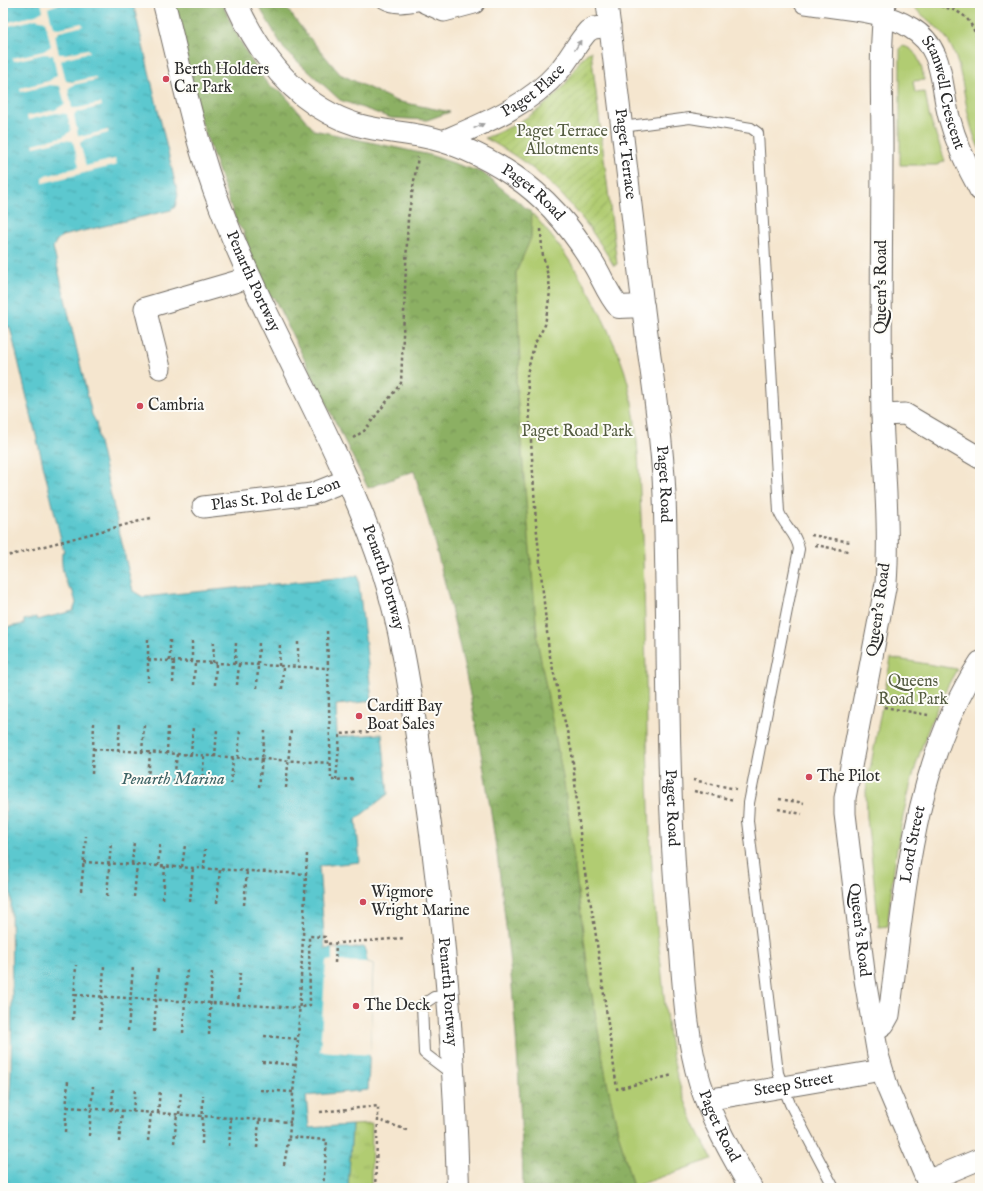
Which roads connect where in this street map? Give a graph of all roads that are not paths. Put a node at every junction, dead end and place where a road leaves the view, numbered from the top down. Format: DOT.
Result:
graph roads {
  1 [pos="164,3"];
  2 [pos="236,3"];
  3 [pos="384,3"];
  4 [pos="474,3"];
  5 [pos="607,3"];
  6 [pos="804,3"];
  7 [pos="427,4"];
  8 [pos="884,10"];
  9 [pos="610,26"];
  10 [pos="622,127"];
  11 [pos="443,141"];
  12 [pos="980,190"];
  13 [pos="249,275"];
  14 [pos="643,306"];
  15 [pos="160,368"];
  16 [pos="882,415"];
  17 [pos="980,458"];
  18 [pos="347,480"];
  19 [pos="203,507"];
  20 [pos="980,662"];
  21 [pos="874,1031"];
  22 [pos="882,1070"];
  23 [pos="784,1087"];
  24 [pos="706,1100"];
  25 [pos="980,1159"];
  26 [pos="928,1185"];
  27 [pos="458,1188"];
  28 [pos="750,1188"];
  29 [pos="834,1188"];
  1 -- 13 [label="street, Penarth Portway"];
  2 -- 11 [label="street, Paget Road"];
  3 -- 7 [label="lane"];
  4 -- 7 [label="street"];
  5 -- 9 [label="street, Paget Terrace"];
  6 -- 8 [label="street, Stanwell Crescent"];
  8 -- 12 [label="street, Stanwell Crescent"];
  8 -- 16 [label="street, Queen's Road"];
  9 -- 10 [label="street, Paget Terrace"];
  11 -- 9 [label="street, Paget Place, one-way"];
  10 -- 14 [label="street, Paget Terrace"];
  10 -- 23 [label="lane"];
  11 -- 14 [label="street, Paget Road"];
  13 -- 15 [label="street"];
  13 -- 18 [label="street, Penarth Portway"];
  14 -- 24 [label="street, Paget Road"];
  16 -- 17 [label="street"];
  16 -- 21 [label="street, Queen's Road"];
  18 -- 19 [label="street, Plas St. Pol de Leon"];
  18 -- 27 [label="street, Penarth Portway"];
  20 -- 21 [label="street, Lord Street"];
  21 -- 22 [label="street, Queen's Road"];
  22 -- 23 [label="street, Steep Street"];
  22 -- 26 [label="street, Queen's Road"];
  23 -- 24 [label="street, Steep Street"];
  23 -- 29 [label="lane"];
  24 -- 28 [label="street, Paget Road"];
  25 -- 26 [label="street"];
}
